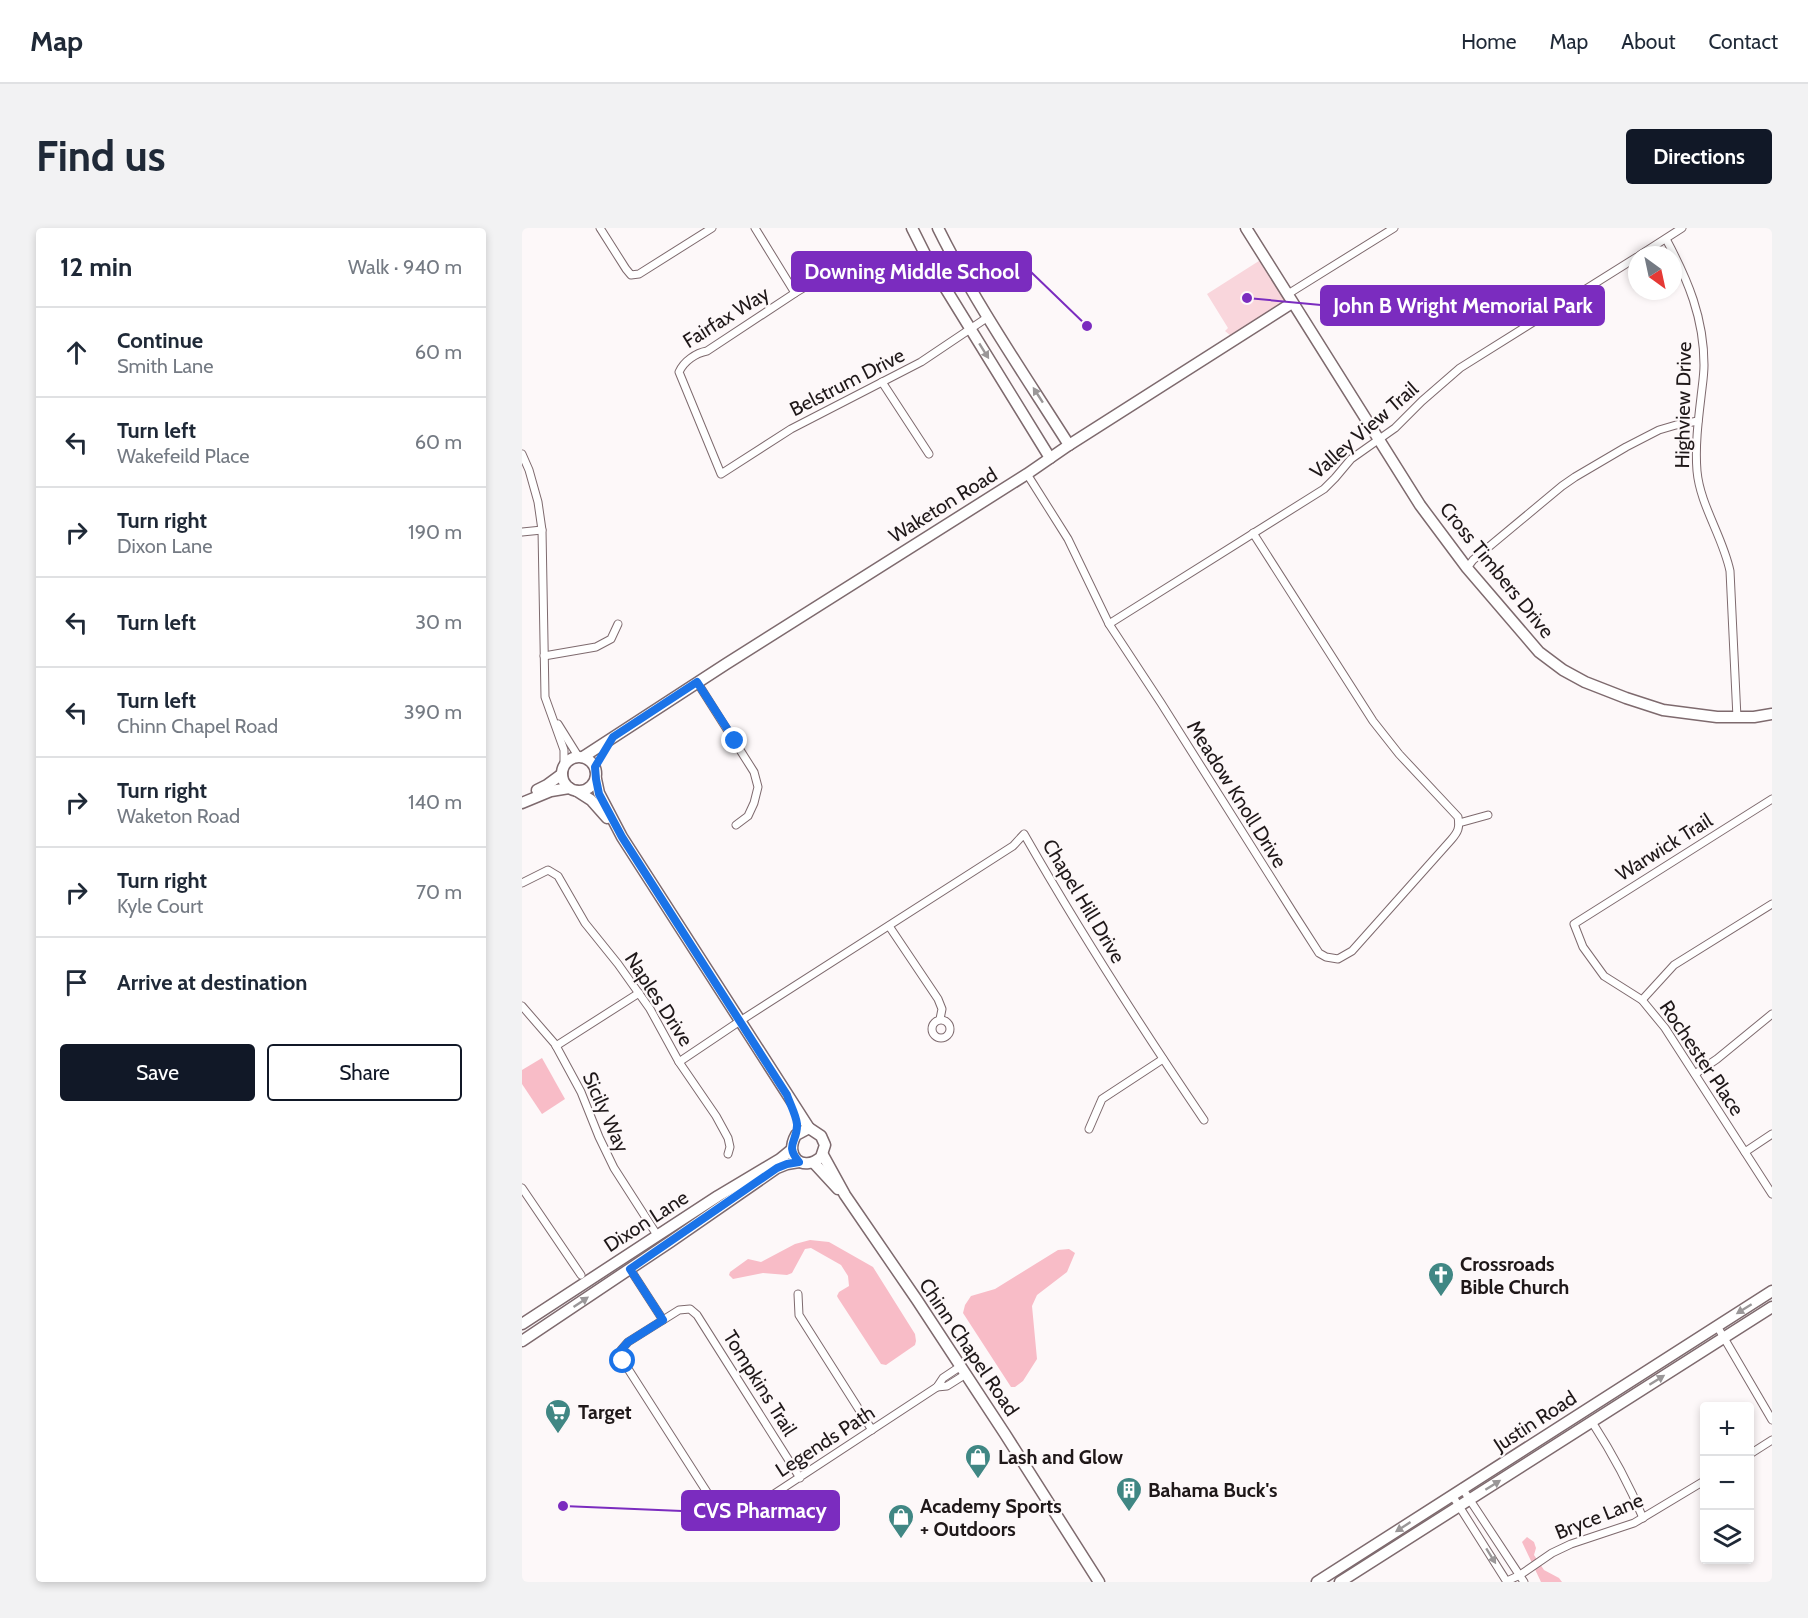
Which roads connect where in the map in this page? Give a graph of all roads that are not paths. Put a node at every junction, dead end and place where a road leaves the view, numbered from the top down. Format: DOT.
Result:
graph roads {
  1 [pos="600,228"];
  2 [pos="712,228"];
  3 [pos="756,228"];
  4 [pos="912,228"];
  5 [pos="938,228"];
  6 [pos="1246,228"];
  7 [pos="1394,228"];
  8 [pos="1683,228"];
  9 [pos="1666,239"];
  10 [pos="1654,246"];
  11 [pos="878,257"];
  12 [pos="1628,262"];
  13 [pos="795,293"];
  14 [pos="1290,298"];
  15 [pos="988,317"];
  16 [pos="970,328"];
  17 [pos="882,382"];
  18 [pos="1698,421"];
  19 [pos="1379,439"];
  20 [pos="1069,445"];
  21 [pos="522,454"];
  22 [pos="929,454"];
  23 [pos="1050,458"];
  24 [pos="720,474"];
  25 [pos="1027,474"];
  26 [pos="542,530"];
  27 [pos="522,532"];
  28 [pos="1253,533"];
  29 [pos="1467,568"];
  30 [pos="618,624"];
  31 [pos="1109,624"];
  32 [pos="544,656"];
  33 [pos="697,682"];
  34 [pos="1772,714"];
  35 [pos="550,715"];
  36 [pos="1737,718"];
  37 [pos="613,737"];
  38 [pos="581,757"];
  39 [pos="595,767"];
  40 [pos="563,770"];
  41 [pos="596,779"];
  42 [pos="573,789"];
  43 [pos="522,797"];
  44 [pos="1772,799"];
  45 [pos="522,803"];
  46 [pos="1488,815"];
  47 [pos="1459,823"];
  48 [pos="736,825"];
  49 [pos="622,837"];
  50 [pos="522,883"];
  51 [pos="1772,904"];
  52 [pos="1574,924"];
  53 [pos="889,926"];
  54 [pos="639,993"];
  55 [pos="1642,1000"];
  56 [pos="522,1006"];
  57 [pos="1772,1014"];
  58 [pos="940,1019"];
  59 [pos="740,1021"];
  60 [pos="556,1046"];
  61 [pos="1163,1059"];
  62 [pos="680,1062"];
  63 [pos="1695,1074"];
  64 [pos="787,1095"];
  65 [pos="1204,1120"];
  66 [pos="809,1128"];
  67 [pos="1089,1129"];
  68 [pos="1772,1134"];
  69 [pos="796,1135"];
  70 [pos="791,1150"];
  71 [pos="1745,1152"];
  72 [pos="728,1154"];
  73 [pos="823,1155"];
  74 [pos="799,1162"];
  75 [pos="814,1162"];
  76 [pos="522,1188"];
  77 [pos="1772,1194"];
  78 [pos="845,1195"];
  79 [pos="657,1235"];
  80 [pos="630,1269"];
  81 [pos="581,1275"];
  82 [pos="1772,1291"];
  83 [pos="798,1294"];
  84 [pos="1772,1307"];
  85 [pos="663,1320"];
  86 [pos="524,1323"];
  87 [pos="1717,1326"];
  88 [pos="532,1334"];
  89 [pos="1724,1338"];
  90 [pos="522,1341"];
  91 [pos="963,1370"];
  92 [pos="1772,1420"];
  93 [pos="1592,1422"];
  94 [pos="872,1430"];
  95 [pos="1772,1440"];
  96 [pos="1754,1451"];
  97 [pos="800,1478"];
  98 [pos="1700,1484"];
  99 [pos="1462,1488"];
  100 [pos="1452,1495"];
  101 [pos="1470,1499"];
  102 [pos="1460,1506"];
  103 [pos="1643,1518"];
  104 [pos="1522,1579"];
  105 [pos="1099,1582"];
  106 [pos="1317,1582"];
  107 [pos="1340,1582"];
  108 [pos="1507,1582"];
  1 -- 2 [label="street"];
  3 -- 13 [label="street"];
  4 -- 16 [label="street"];
  5 -- 15 [label="street"];
  6 -- 14 [label="street, Cross Timbers Drive"];
  7 -- 14 [label="street"];
  8 -- 9 [label="street, Valley View Trail"];
  9 -- 10 [label="street, Valley View Trail"];
  9 -- 18 [label="street, Highview Drive"];
  11 -- 13 [label="street, Fairfax Way"];
  12 -- 19 [label="street, Valley View Trail"];
  13 -- 24 [label="street, Fairfax Way"];
  14 -- 19 [label="street, Cross Timbers Drive"];
  14 -- 20 [label="street, Waketon Road"];
  15 -- 16 [label="street, Belstrum Drive"];
  20 -- 15 [label="street, one-way"];
  16 -- 17 [label="street, Belstrum Drive"];
  16 -- 23 [label="street, one-way"];
  17 -- 22 [label="street"];
  17 -- 24 [label="street, Belstrum Drive"];
  18 -- 29 [label="street"];
  18 -- 36 [label="street, Highview Drive"];
  19 -- 28 [label="street, Valley View Trail"];
  19 -- 29 [label="street, Cross Timbers Drive"];
  20 -- 23 [label="street, Waketon Road"];
  21 -- 26 [label="street"];
  23 -- 25 [label="street, Waketon Road"];
  25 -- 31 [label="street, Meadow Knoll Drive"];
  25 -- 33 [label="street, Waketon Road"];
  26 -- 27 [label="street"];
  26 -- 32 [label="street"];
  28 -- 31 [label="street, Valley View Trail"];
  28 -- 47 [label="street"];
  29 -- 36 [label="street, Cross Timbers Drive"];
  30 -- 32 [label="street"];
  31 -- 47 [label="street, Meadow Knoll Drive"];
  32 -- 35 [label="street"];
  33 -- 37 [label="street, Waketon Road"];
  33 -- 48 [label="street"];
  34 -- 36 [label="street, Cross Timbers Drive"];
  35 -- 38 [label="street"];
  35 -- 40 [label="street"];
  37 -- 38 [label="street, Waketon Road"];
  37 -- 39 [label="street, Waketon Road"];
  38 -- 39 [label="street"];
  38 -- 40 [label="street"];
  39 -- 41 [label="street"];
  40 -- 42 [label="street"];
  40 -- 43 [label="street"];
  41 -- 42 [label="street"];
  41 -- 49 [label="street"];
  42 -- 45 [label="street"];
  42 -- 49 [label="street"];
  44 -- 52 [label="street, Warwick Trail"];
  46 -- 47 [label="street"];
  49 -- 59 [label="street"];
  50 -- 54 [label="street, Naples Drive"];
  51 -- 55 [label="street"];
  52 -- 55 [label="street, Rochester Place"];
  53 -- 58 [label="street"];
  53 -- 59 [label="street, Chapel Hill Drive"];
  53 -- 61 [label="street, Chapel Hill Drive"];
  54 -- 60 [label="street"];
  54 -- 62 [label="street, Naples Drive"];
  55 -- 63 [label="street, Rochester Place"];
  56 -- 60 [label="street, Sicily Way"];
  57 -- 63 [label="street"];
  59 -- 62 [label="street, Chapel Hill Drive"];
  59 -- 64 [label="street"];
  60 -- 79 [label="street, Sicily Way"];
  61 -- 65 [label="street, Chapel Hill Drive"];
  61 -- 67 [label="street"];
  62 -- 72 [label="street, Naples Drive"];
  63 -- 71 [label="street, Rochester Place"];
  64 -- 66 [label="street"];
  64 -- 69 [label="street"];
  66 -- 69 [label="street"];
  66 -- 73 [label="street"];
  68 -- 71 [label="street"];
  69 -- 70 [label="street"];
  70 -- 74 [label="street"];
  70 -- 79 [label="street, Dixon Lane"];
  71 -- 77 [label="street, Rochester Place"];
  73 -- 75 [label="street"];
  73 -- 78 [label="street, Chinn Chapel Road"];
  74 -- 75 [label="street"];
  74 -- 80 [label="street, Dixon Lane"];
  75 -- 78 [label="street, Chinn Chapel Road"];
  76 -- 81 [label="street"];
  78 -- 91 [label="street, Chinn Chapel Road"];
  79 -- 86 [label="street, Dixon Lane"];
  80 -- 85 [label="street"];
  88 -- 80 [label="street, Dixon Lane, one-way"];
  82 -- 87 [label="street, Justin Road, one-way"];
  83 -- 94 [label="street"];
  84 -- 89 [label="street, Justin Road"];
  85 -- 97 [label="street, Tompkins Trail"];
  85 -- 97 [label="street, Legends Path"];
  86 -- 88 [label="street"];
  87 -- 89 [label="street"];
  87 -- 99 [label="street, Justin Road"];
  88 -- 90 [label="street, Dixon Lane"];
  89 -- 92 [label="street"];
  93 -- 89 [label="street, Justin Road, one-way"];
  91 -- 94 [label="street, Legends Path"];
  91 -- 105 [label="street, Chinn Chapel Road"];
  101 -- 93 [label="street, Justin Road, one-way"];
  93 -- 103 [label="street"];
  94 -- 97 [label="street, Legends Path"];
  95 -- 96 [label="street"];
  98 -- 103 [label="street, Bryce Lane"];
  99 -- 100 [label="street, Justin Road"];
  99 -- 101 [label="street"];
  100 -- 102 [label="street"];
  100 -- 106 [label="street, Justin Road, one-way"];
  101 -- 102 [label="street, Justin Road"];
  101 -- 104 [label="street"];
  102 -- 107 [label="street, Justin Road"];
  102 -- 108 [label="street, one-way"];
  103 -- 104 [label="street, Bryce Lane"];
  104 -- 108 [label="street, Bryce Lane"];
}
